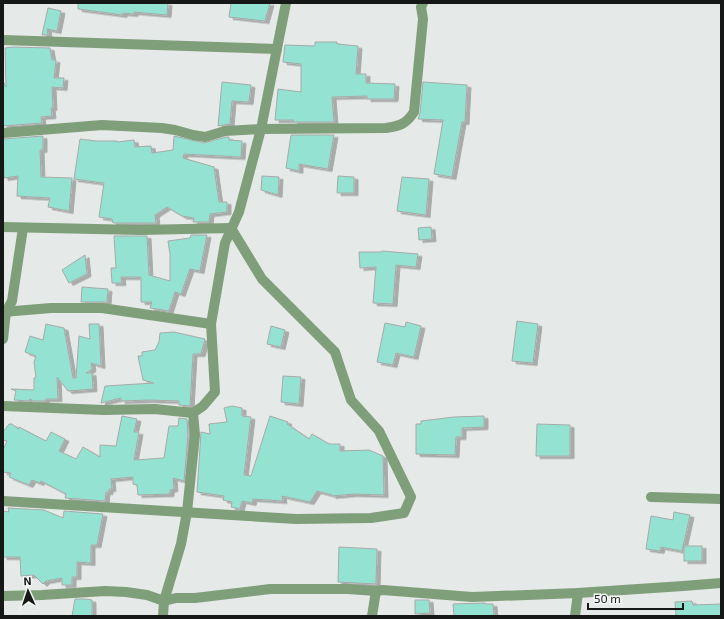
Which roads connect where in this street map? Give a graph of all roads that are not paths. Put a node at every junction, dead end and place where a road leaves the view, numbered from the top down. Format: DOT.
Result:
graph roads {
  1 [pos="286,3"];
  2 [pos="423,3"];
  3 [pos="3,40"];
  4 [pos="277,49"];
  5 [pos="261,129"];
  6 [pos="3,133"];
  7 [pos="3,227"];
  8 [pos="23,228"];
  9 [pos="231,228"];
  10 [pos="4,312"];
  11 [pos="211,324"];
  12 [pos="3,339"];
  13 [pos="3,406"];
  14 [pos="193,414"];
  15 [pos="651,497"];
  16 [pos="721,498"];
  17 [pos="3,501"];
  18 [pos="187,512"];
  19 [pos="721,583"];
  20 [pos="376,591"];
  21 [pos="578,593"];
  22 [pos="3,596"];
  23 [pos="164,601"];
  24 [pos="163,616"];
  25 [pos="372,616"];
  26 [pos="576,616"];
  1 -- 4 [label="street"];
  2 -- 5 [label="street"];
  3 -- 4 [label="street"];
  4 -- 5 [label="street"];
  5 -- 6 [label="street"];
  5 -- 9 [label="street"];
  7 -- 8 [label="street"];
  8 -- 9 [label="street"];
  8 -- 10 [label="street"];
  9 -- 11 [label="street"];
  9 -- 18 [label="street"];
  10 -- 11 [label="street"];
  10 -- 12 [label="street"];
  11 -- 14 [label="street"];
  13 -- 14 [label="street"];
  14 -- 18 [label="street"];
  15 -- 16 [label="street"];
  17 -- 18 [label="street"];
  18 -- 23 [label="street"];
  19 -- 21 [label="street"];
  20 -- 21 [label="street"];
  20 -- 23 [label="street"];
  20 -- 25 [label="street"];
  21 -- 26 [label="street"];
  22 -- 23 [label="street"];
  23 -- 24 [label="street"];
}
